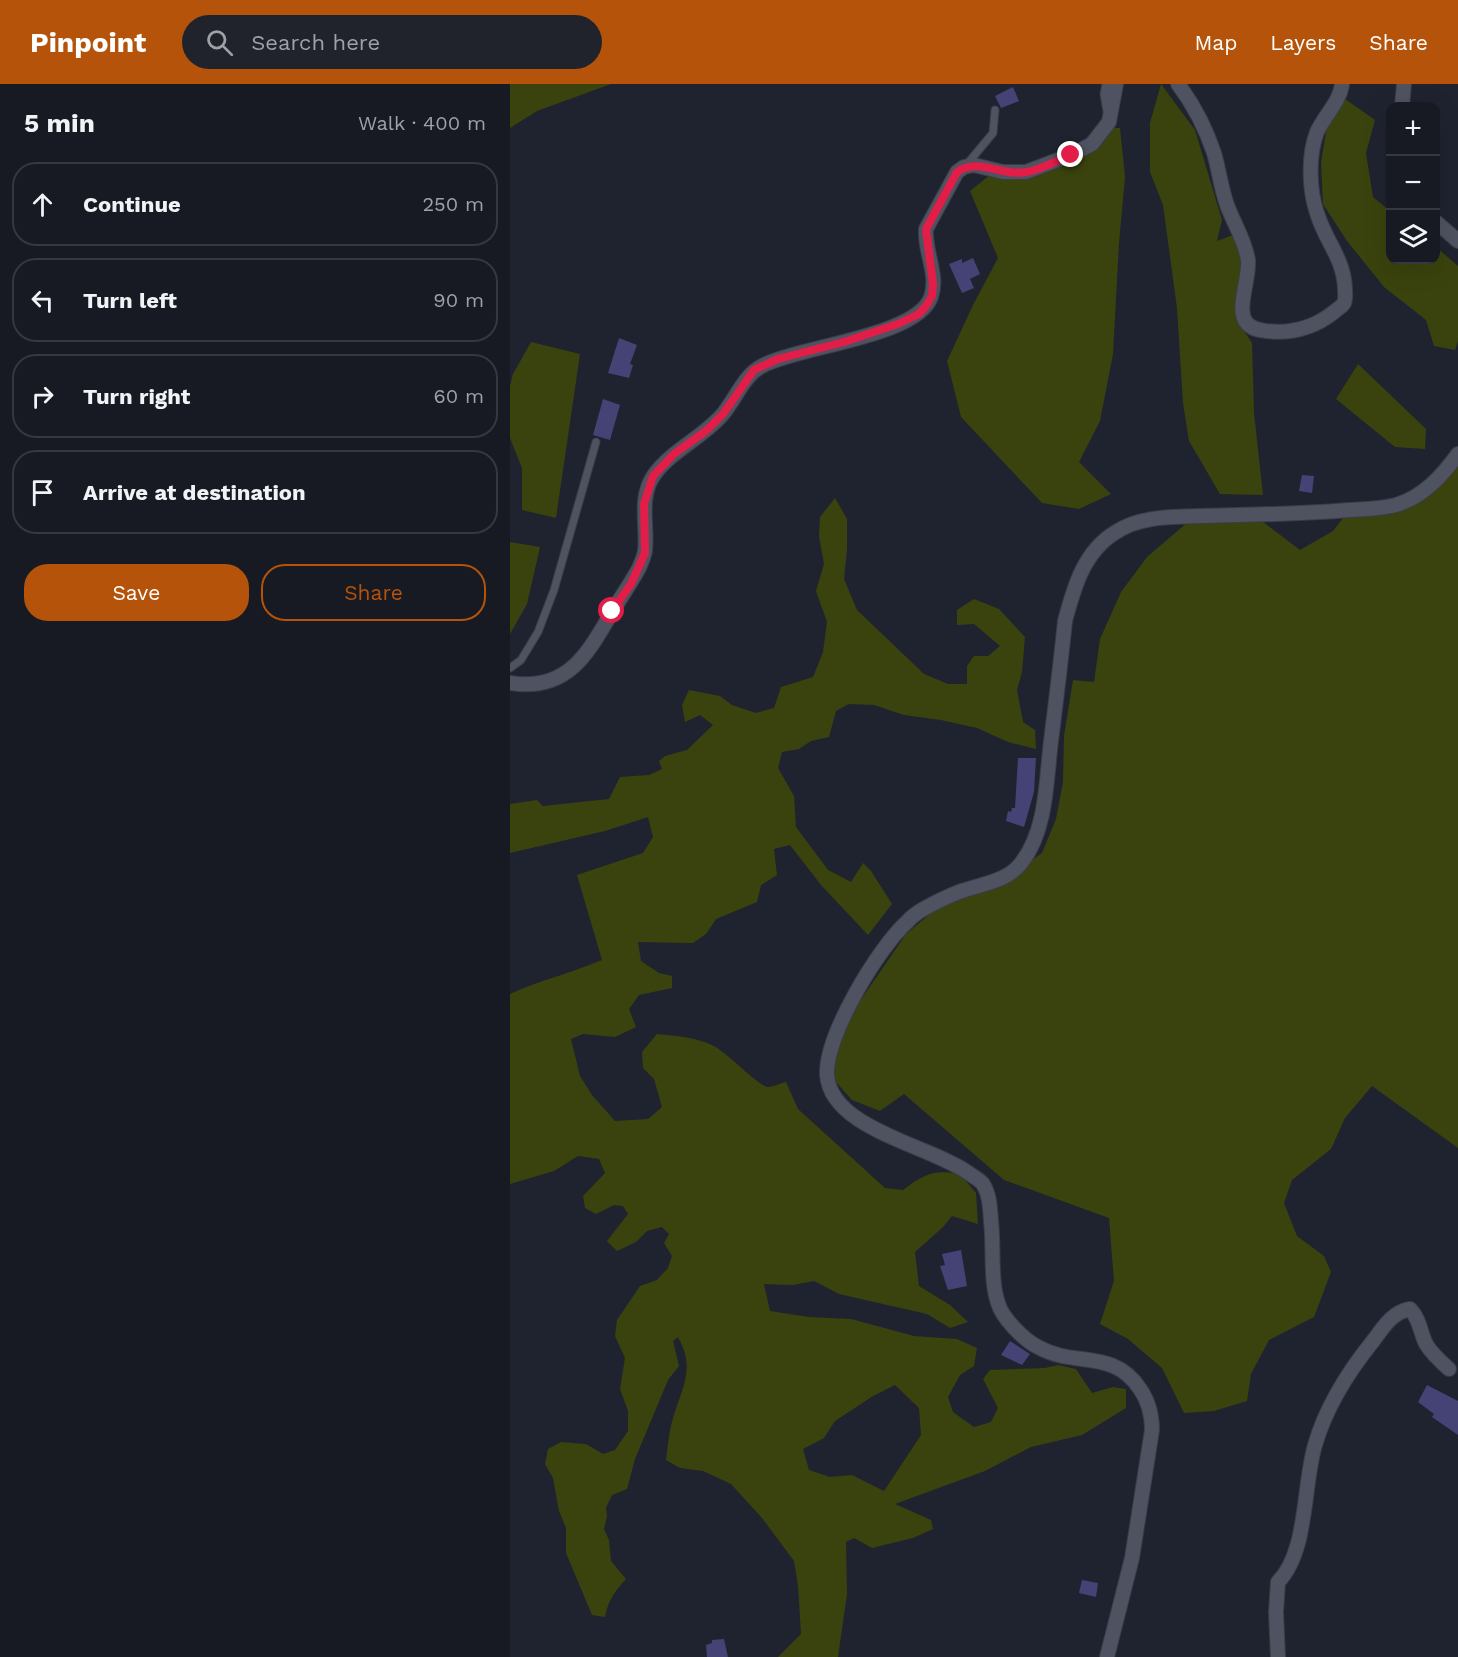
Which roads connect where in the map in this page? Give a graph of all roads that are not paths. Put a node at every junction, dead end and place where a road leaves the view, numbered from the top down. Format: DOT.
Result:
graph roads {
  1 [pos="1106,84"];
  2 [pos="1116,84"];
  3 [pos="1178,84"];
  4 [pos="1342,84"];
  5 [pos="1404,84"];
  6 [pos="1402,102"];
  7 [pos="995,110"];
  8 [pos="1109,122"];
  9 [pos="964,167"];
  10 [pos="1440,226"];
  11 [pos="1458,242"];
  12 [pos="596,442"];
  13 [pos="1458,454"];
  14 [pos="510,668"];
  15 [pos="510,683"];
  16 [pos="1449,1369"];
  17 [pos="1107,1657"];
  18 [pos="1278,1657"];
  1 -- 8 [label="lane"];
  2 -- 8 [label="street"];
  3 -- 4 [label="street"];
  5 -- 6 [label="street"];
  7 -- 9 [label="lane"];
  8 -- 9 [label="street"];
  9 -- 15 [label="street"];
  10 -- 11 [label="street"];
  12 -- 14 [label="lane"];
  13 -- 17 [label="street"];
  16 -- 18 [label="street"];
}
